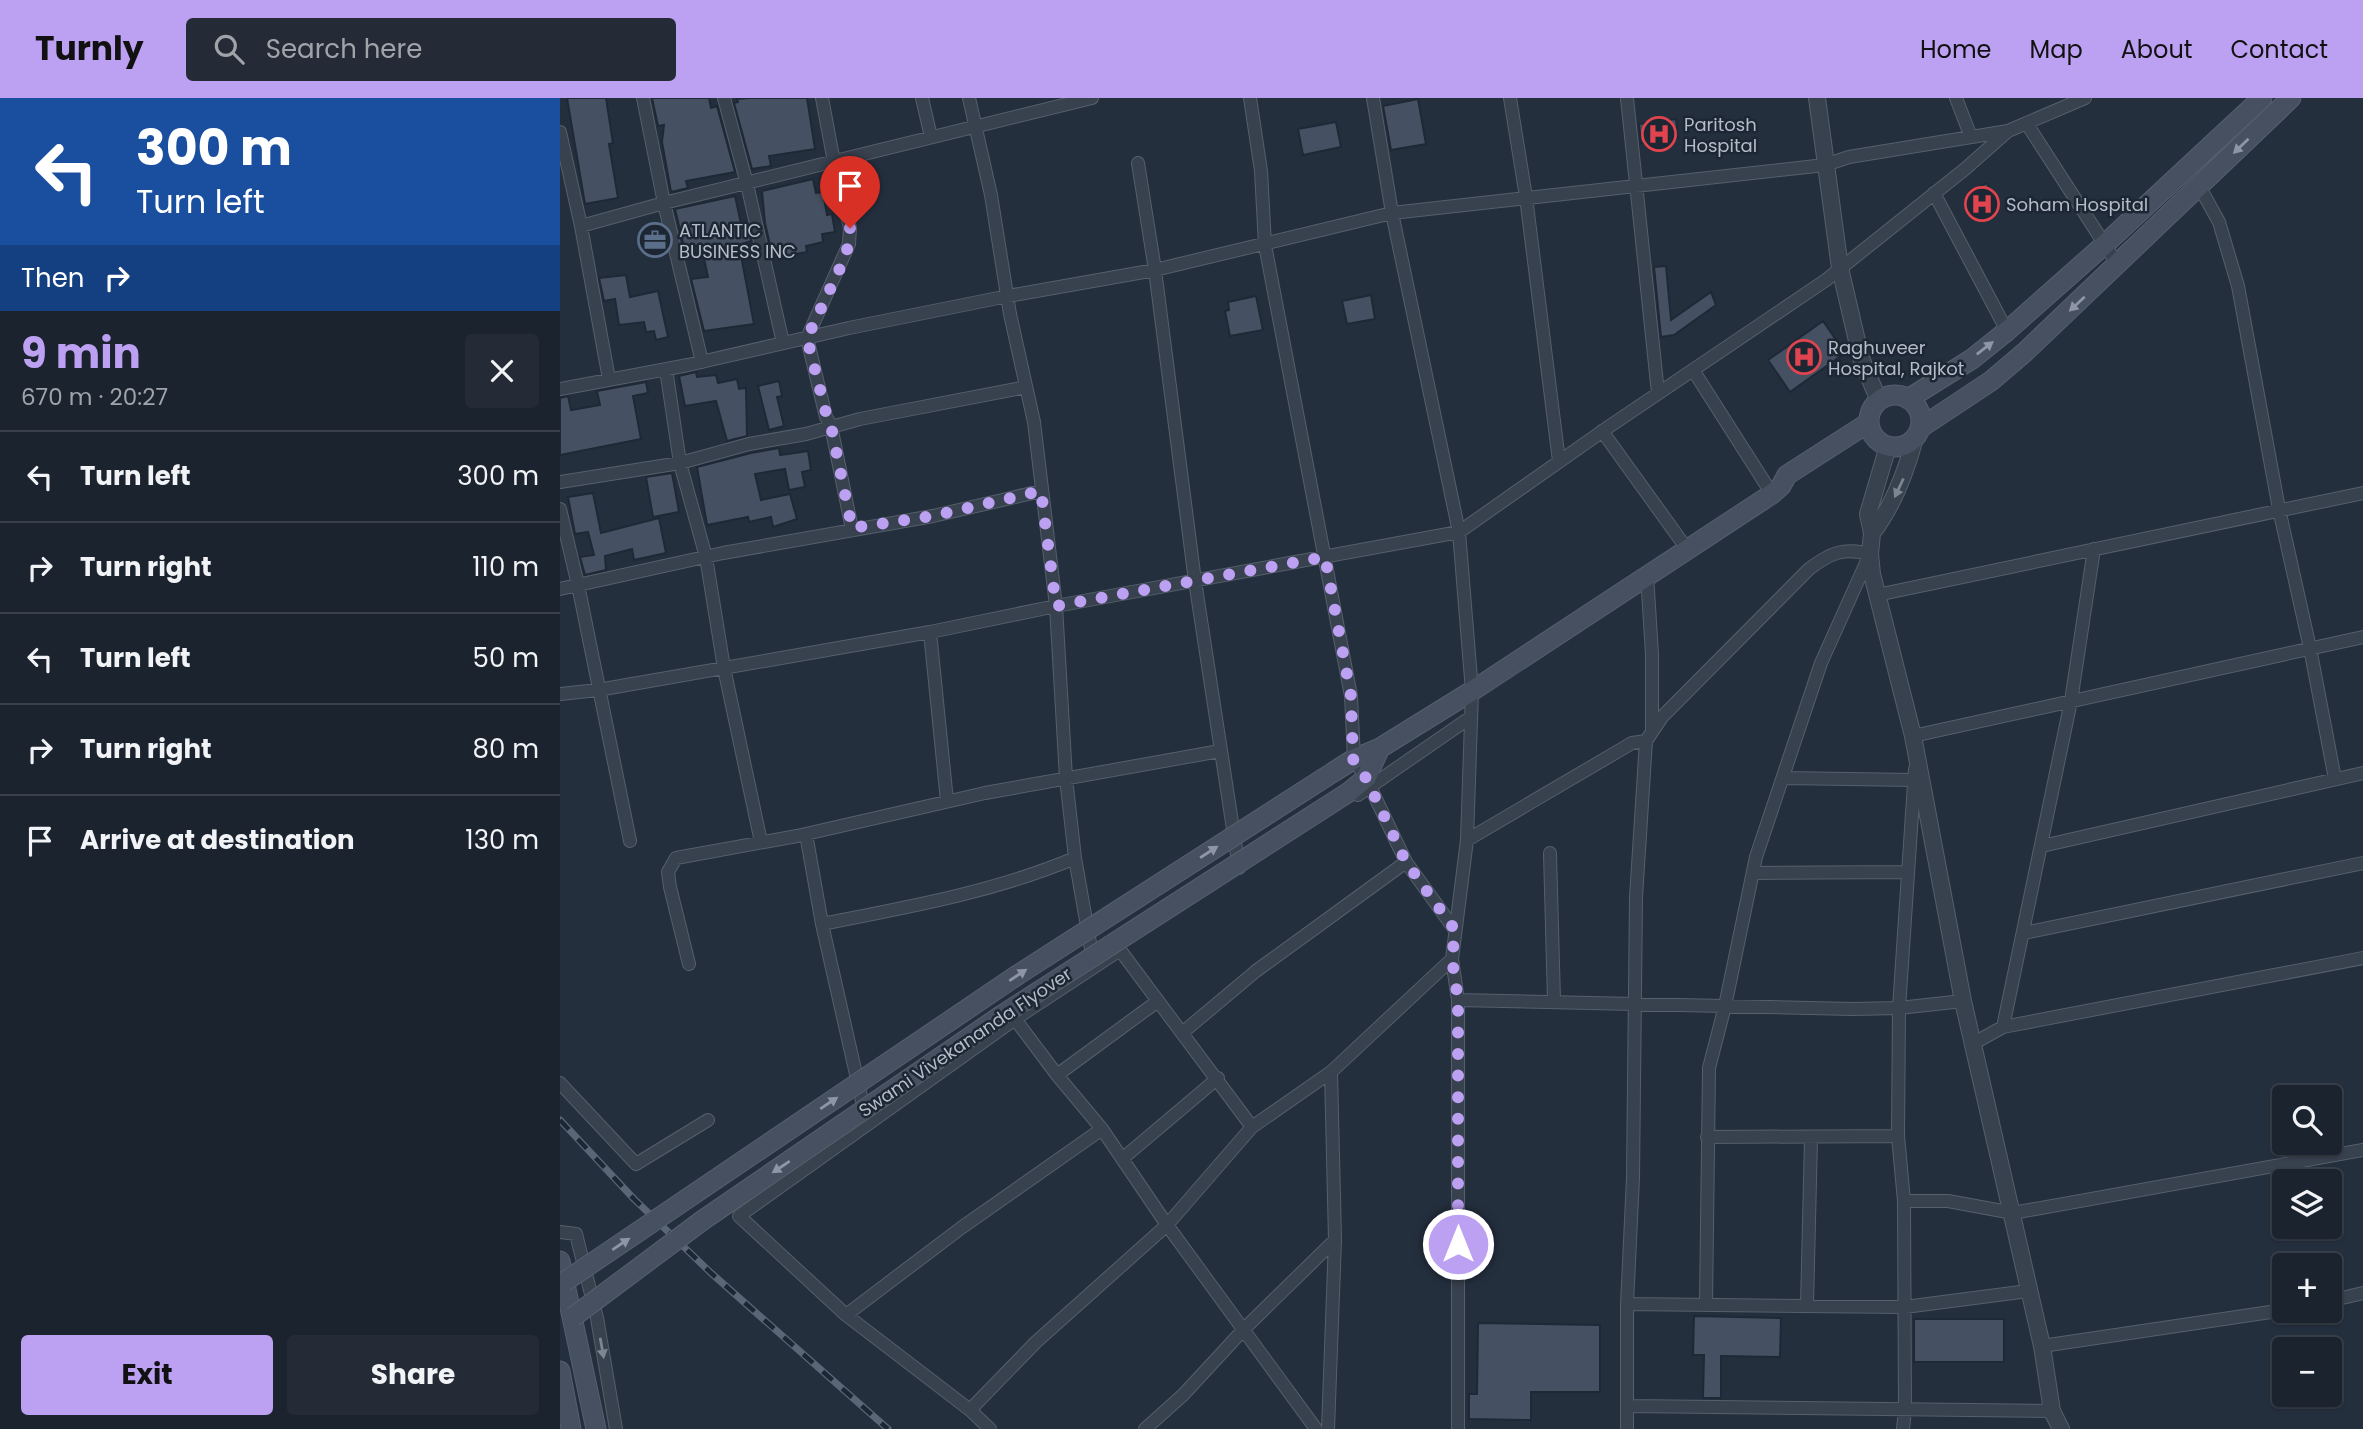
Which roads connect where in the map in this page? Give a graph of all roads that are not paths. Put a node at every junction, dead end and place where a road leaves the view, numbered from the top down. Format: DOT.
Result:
graph roads {
  1 [pos="643,98"];
  2 [pos="724,98"];
  3 [pos="822,98"];
  4 [pos="922,98"];
  5 [pos="969,98"];
  6 [pos="1250,98"];
  7 [pos="1373,98"];
  8 [pos="1510,98"];
  9 [pos="1627,98"];
  10 [pos="1817,98"];
  11 [pos="1956,98"];
  12 [pos="2262,98"];
  13 [pos="2290,98"];
  14 [pos="1083,99"];
  15 [pos="2077,99"];
  16 [pos="2027,124"];
  17 [pos="974,127"];
  18 [pos="2008,131"];
  19 [pos="560,132"];
  20 [pos="931,137"];
  21 [pos="1971,137"];
  22 [pos="834,162"];
  23 [pos="1138,163"];
  24 [pos="1825,165"];
  25 [pos="747,184"];
  26 [pos="1637,184"];
  27 [pos="2199,186"];
  28 [pos="1934,193"];
  29 [pos="1526,197"];
  30 [pos="664,203"];
  31 [pos="1392,213"];
  32 [pos="581,226"];
  33 [pos="1265,245"];
  34 [pos="2104,245"];
  35 [pos="2118,265"];
  36 [pos="1840,268"];
  37 [pos="1155,270"];
  38 [pos="1008,296"];
  39 [pos="2007,331"];
  40 [pos="807,338"];
  41 [pos="783,343"];
  42 [pos="702,362"];
  43 [pos="666,369"];
  44 [pos="1693,370"];
  45 [pos="609,379"];
  46 [pos="1026,387"];
  47 [pos="560,389"];
  48 [pos="1658,393"];
  49 [pos="1908,399"];
  50 [pos="1878,401"];
  51 [pos="831,426"];
  52 [pos="1602,431"];
  53 [pos="1918,433"];
  54 [pos="1876,435"];
  55 [pos="1559,461"];
  56 [pos="680,463"];
  57 [pos="560,482"];
  58 [pos="1776,490"];
  59 [pos="1041,491"];
  60 [pos="2363,493"];
  61 [pos="560,509"];
  62 [pos="2279,509"];
  63 [pos="852,528"];
  64 [pos="1459,532"];
  65 [pos="1872,533"];
  66 [pos="2094,549"];
  67 [pos="1687,550"];
  68 [pos="1870,554"];
  69 [pos="706,557"];
  70 [pos="1325,557"];
  71 [pos="1647,575"];
  72 [pos="1195,581"];
  73 [pos="578,585"];
  74 [pos="560,589"];
  75 [pos="1877,595"];
  76 [pos="1056,606"];
  77 [pos="930,632"];
  78 [pos="2363,637"];
  79 [pos="2310,648"];
  80 [pos="724,668"];
  81 [pos="598,690"];
  82 [pos="1472,691"];
  83 [pos="560,694"];
  84 [pos="2071,701"];
  85 [pos="1471,717"];
  86 [pos="1649,737"];
  87 [pos="1915,743"];
  88 [pos="1380,748"];
  89 [pos="1220,751"];
  90 [pos="1353,759"];
  91 [pos="2363,773"];
  92 [pos="1066,778"];
  93 [pos="1783,778"];
  94 [pos="2335,779"];
  95 [pos="1914,780"];
  96 [pos="1368,783"];
  97 [pos="947,801"];
  98 [pos="806,834"];
  99 [pos="1467,840"];
  100 [pos="630,841"];
  101 [pos="761,842"];
  102 [pos="2042,846"];
  103 [pos="1550,853"];
  104 [pos="1075,859"];
  105 [pos="1406,862"];
  106 [pos="2363,863"];
  107 [pos="1240,872"];
  108 [pos="1908,872"];
  109 [pos="1753,873"];
  110 [pos="822,924"];
  111 [pos="1455,930"];
  112 [pos="2024,933"];
  113 [pos="1120,950"];
  114 [pos="2363,958"];
  115 [pos="1452,959"];
  116 [pos="689,964"];
  117 [pos="1094,967"];
  118 [pos="1458,1000"];
  119 [pos="1158,1001"];
  120 [pos="1554,1001"];
  121 [pos="1963,1001"];
  122 [pos="1634,1004"];
  123 [pos="1725,1006"];
  124 [pos="1899,1008"];
  125 [pos="1015,1019"];
  126 [pos="2003,1027"];
  127 [pos="1182,1033"];
  128 [pos="1974,1043"];
  129 [pos="1331,1072"];
  130 [pos="1057,1075"];
  131 [pos="1217,1078"];
  132 [pos="560,1083"];
  133 [pos="708,1120"];
  134 [pos="867,1125"];
  135 [pos="1252,1127"];
  136 [pos="1102,1129"];
  137 [pos="1898,1136"];
  138 [pos="1707,1138"];
  139 [pos="1811,1138"];
  140 [pos="2363,1150"];
  141 [pos="1122,1158"];
  142 [pos="1904,1201"];
  143 [pos="2013,1213"];
  144 [pos="1167,1225"];
  145 [pos="560,1231"];
  146 [pos="1335,1240"];
  147 [pos="560,1261"];
  148 [pos="562,1283"];
  149 [pos="2028,1291"];
  150 [pos="2363,1293"];
  151 [pos="2342,1298"];
  152 [pos="1627,1304"];
  153 [pos="1706,1305"];
  154 [pos="1807,1305"];
  155 [pos="1905,1307"];
  156 [pos="2272,1312"];
  157 [pos="846,1315"];
  158 [pos="566,1320"];
  159 [pos="1244,1329"];
  160 [pos="2042,1346"];
  161 [pos="560,1371"];
  162 [pos="1628,1406"];
  163 [pos="970,1410"];
  164 [pos="1905,1410"];
  165 [pos="2052,1410"];
  166 [pos="571,1429"];
  167 [pos="596,1429"];
  168 [pos="617,1429"];
  169 [pos="990,1429"];
  170 [pos="1145,1429"];
  171 [pos="1316,1429"];
  172 [pos="1328,1429"];
  173 [pos="1458,1429"];
  174 [pos="1628,1429"];
  175 [pos="1903,1429"];
  176 [pos="2061,1429"];
  1 -- 30 [label="street"];
  2 -- 25 [label="street"];
  3 -- 22 [label="street"];
  4 -- 20 [label="street"];
  5 -- 17 [label="street"];
  6 -- 33 [label="street"];
  7 -- 31 [label="street"];
  8 -- 29 [label="street"];
  9 -- 26 [label="street"];
  10 -- 24 [label="street"];
  11 -- 21 [label="street"];
  12 -- 34 [label="main road"];
  13 -- 27 [label="main road, one-way"];
  14 -- 17 [label="street"];
  15 -- 16 [label="street"];
  16 -- 18 [label="street"];
  16 -- 34 [label="street"];
  17 -- 20 [label="street"];
  17 -- 38 [label="street"];
  18 -- 21 [label="street"];
  18 -- 28 [label="street"];
  19 -- 32 [label="street"];
  20 -- 22 [label="street"];
  21 -- 24 [label="street"];
  22 -- 25 [label="street"];
  22 -- 40 [label="street"];
  23 -- 37 [label="street"];
  24 -- 26 [label="street"];
  24 -- 36 [label="street"];
  25 -- 30 [label="street"];
  25 -- 41 [label="street"];
  26 -- 29 [label="street"];
  26 -- 48 [label="street"];
  27 -- 35 [label="main road"];
  27 -- 62 [label="street"];
  28 -- 36 [label="street"];
  28 -- 39 [label="street"];
  29 -- 31 [label="street"];
  29 -- 55 [label="street"];
  30 -- 32 [label="street"];
  30 -- 42 [label="street"];
  31 -- 33 [label="street"];
  31 -- 64 [label="street"];
  32 -- 45 [label="street"];
  33 -- 37 [label="street"];
  33 -- 70 [label="street"];
  34 -- 35 [label="street"];
  34 -- 39 [label="main road"];
  35 -- 53 [label="main road, one-way"];
  36 -- 44 [label="street"];
  36 -- 50 [label="street"];
  37 -- 38 [label="street"];
  37 -- 72 [label="street"];
  38 -- 40 [label="street"];
  38 -- 46 [label="street"];
  49 -- 39 [label="main road, one-way"];
  40 -- 41 [label="street"];
  40 -- 51 [label="street"];
  41 -- 42 [label="street"];
  42 -- 43 [label="street"];
  43 -- 45 [label="street"];
  43 -- 56 [label="street"];
  44 -- 48 [label="street"];
  44 -- 58 [label="street"];
  45 -- 47 [label="street"];
  46 -- 51 [label="street"];
  46 -- 59 [label="street"];
  48 -- 52 [label="street"];
  49 -- 50 [label="main road"];
  49 -- 53 [label="main road"];
  50 -- 54 [label="main road"];
  51 -- 56 [label="street"];
  51 -- 63 [label="street"];
  52 -- 55 [label="street"];
  52 -- 67 [label="street"];
  53 -- 54 [label="main road"];
  53 -- 65 [label="street, one-way"];
  54 -- 58 [label="main road, Swami Vivekananda Flyover"];
  54 -- 65 [label="street"];
  55 -- 64 [label="street"];
  56 -- 57 [label="street"];
  56 -- 69 [label="street"];
  58 -- 67 [label="main road, Swami Vivekananda Flyover"];
  59 -- 63 [label="street"];
  59 -- 76 [label="street"];
  60 -- 62 [label="street"];
  61 -- 73 [label="street"];
  62 -- 66 [label="street"];
  62 -- 79 [label="street"];
  63 -- 69 [label="street"];
  64 -- 70 [label="street"];
  64 -- 82 [label="street"];
  65 -- 68 [label="street"];
  66 -- 75 [label="street"];
  66 -- 84 [label="street"];
  67 -- 71 [label="main road, Swami Vivekananda Flyover"];
  68 -- 75 [label="street"];
  68 -- 86 [label="street"];
  68 -- 93 [label="street"];
  69 -- 73 [label="street"];
  69 -- 80 [label="street"];
  70 -- 72 [label="street"];
  70 -- 90 [label="street"];
  71 -- 82 [label="main road, Swami Vivekananda Flyover"];
  71 -- 86 [label="street"];
  72 -- 76 [label="street"];
  72 -- 89 [label="street"];
  73 -- 74 [label="street"];
  73 -- 81 [label="street"];
  75 -- 87 [label="street"];
  76 -- 77 [label="street"];
  76 -- 92 [label="street"];
  77 -- 80 [label="street"];
  77 -- 97 [label="street"];
  78 -- 79 [label="street"];
  79 -- 84 [label="street"];
  79 -- 94 [label="street"];
  80 -- 81 [label="street"];
  80 -- 101 [label="street"];
  81 -- 83 [label="street"];
  81 -- 100 [label="street"];
  82 -- 85 [label="street"];
  82 -- 88 [label="main road, Swami Vivekananda Flyover"];
  84 -- 87 [label="street"];
  84 -- 102 [label="street"];
  85 -- 96 [label="street"];
  85 -- 99 [label="street"];
  86 -- 99 [label="street"];
  86 -- 122 [label="street"];
  87 -- 95 [label="street"];
  87 -- 121 [label="street"];
  88 -- 90 [label="main road, Swami Vivekananda Flyover"];
  88 -- 96 [label="main road"];
  89 -- 92 [label="street"];
  89 -- 107 [label="street"];
  90 -- 96 [label="street"];
  148 -- 90 [label="main road, Swami Vivekananda Flyover, one-way, bridge"];
  91 -- 94 [label="street"];
  92 -- 97 [label="street"];
  92 -- 104 [label="street"];
  93 -- 95 [label="street"];
  93 -- 109 [label="street"];
  94 -- 102 [label="street"];
  95 -- 108 [label="street"];
  96 -- 105 [label="street"];
  96 -- 107 [label="street"];
  96 -- 158 [label="main road, Swami Vivekananda Flyover, one-way, bridge"];
  97 -- 98 [label="street"];
  98 -- 101 [label="street"];
  98 -- 110 [label="street"];
  99 -- 111 [label="street"];
  101 -- 116 [label="street"];
  102 -- 112 [label="street"];
  103 -- 120 [label="street"];
  104 -- 110 [label="street"];
  104 -- 117 [label="street"];
  105 -- 111 [label="street"];
  105 -- 127 [label="street"];
  106 -- 112 [label="street"];
  107 -- 113 [label="street"];
  108 -- 109 [label="street"];
  108 -- 124 [label="street"];
  109 -- 123 [label="street"];
  110 -- 134 [label="street"];
  111 -- 115 [label="street"];
  112 -- 126 [label="street"];
  113 -- 117 [label="street"];
  113 -- 119 [label="street"];
  114 -- 126 [label="street"];
  115 -- 118 [label="street"];
  115 -- 129 [label="street"];
  117 -- 125 [label="street"];
  118 -- 120 [label="street"];
  118 -- 173 [label="street"];
  119 -- 127 [label="street"];
  119 -- 130 [label="street"];
  120 -- 122 [label="street"];
  121 -- 124 [label="street"];
  121 -- 128 [label="street"];
  122 -- 123 [label="street"];
  122 -- 152 [label="street"];
  123 -- 124 [label="street"];
  123 -- 138 [label="street"];
  124 -- 137 [label="street"];
  125 -- 130 [label="street"];
  125 -- 134 [label="street"];
  126 -- 128 [label="street"];
  127 -- 131 [label="street"];
  128 -- 143 [label="street"];
  129 -- 135 [label="street"];
  129 -- 146 [label="street"];
  130 -- 136 [label="street"];
  131 -- 135 [label="street"];
  131 -- 141 [label="street"];
  132 -- 133 [label="street"];
  134 -- 157 [label="street"];
  135 -- 144 [label="street"];
  136 -- 141 [label="street"];
  136 -- 157 [label="street"];
  137 -- 139 [label="street"];
  137 -- 142 [label="street"];
  138 -- 139 [label="street"];
  138 -- 153 [label="street"];
  139 -- 154 [label="street"];
  140 -- 143 [label="street"];
  141 -- 144 [label="street"];
  142 -- 143 [label="street"];
  142 -- 155 [label="street"];
  143 -- 149 [label="street"];
  144 -- 159 [label="street"];
  144 -- 163 [label="street"];
  145 -- 168 [label="street, one-way"];
  146 -- 159 [label="street"];
  146 -- 172 [label="street"];
  147 -- 148 [label="main road"];
  148 -- 158 [label="main road"];
  149 -- 155 [label="street"];
  149 -- 160 [label="street"];
  150 -- 151 [label="street"];
  152 -- 153 [label="street"];
  152 -- 162 [label="street"];
  153 -- 154 [label="street"];
  154 -- 155 [label="street"];
  155 -- 164 [label="street"];
  156 -- 160 [label="street"];
  157 -- 163 [label="street"];
  158 -- 167 [label="main road"];
  159 -- 170 [label="street"];
  159 -- 171 [label="street"];
  160 -- 165 [label="street"];
  161 -- 166 [label="main road"];
  162 -- 164 [label="street"];
  162 -- 174 [label="street"];
  163 -- 169 [label="street"];
  164 -- 165 [label="street"];
  164 -- 175 [label="street"];
  165 -- 176 [label="street"];
}
